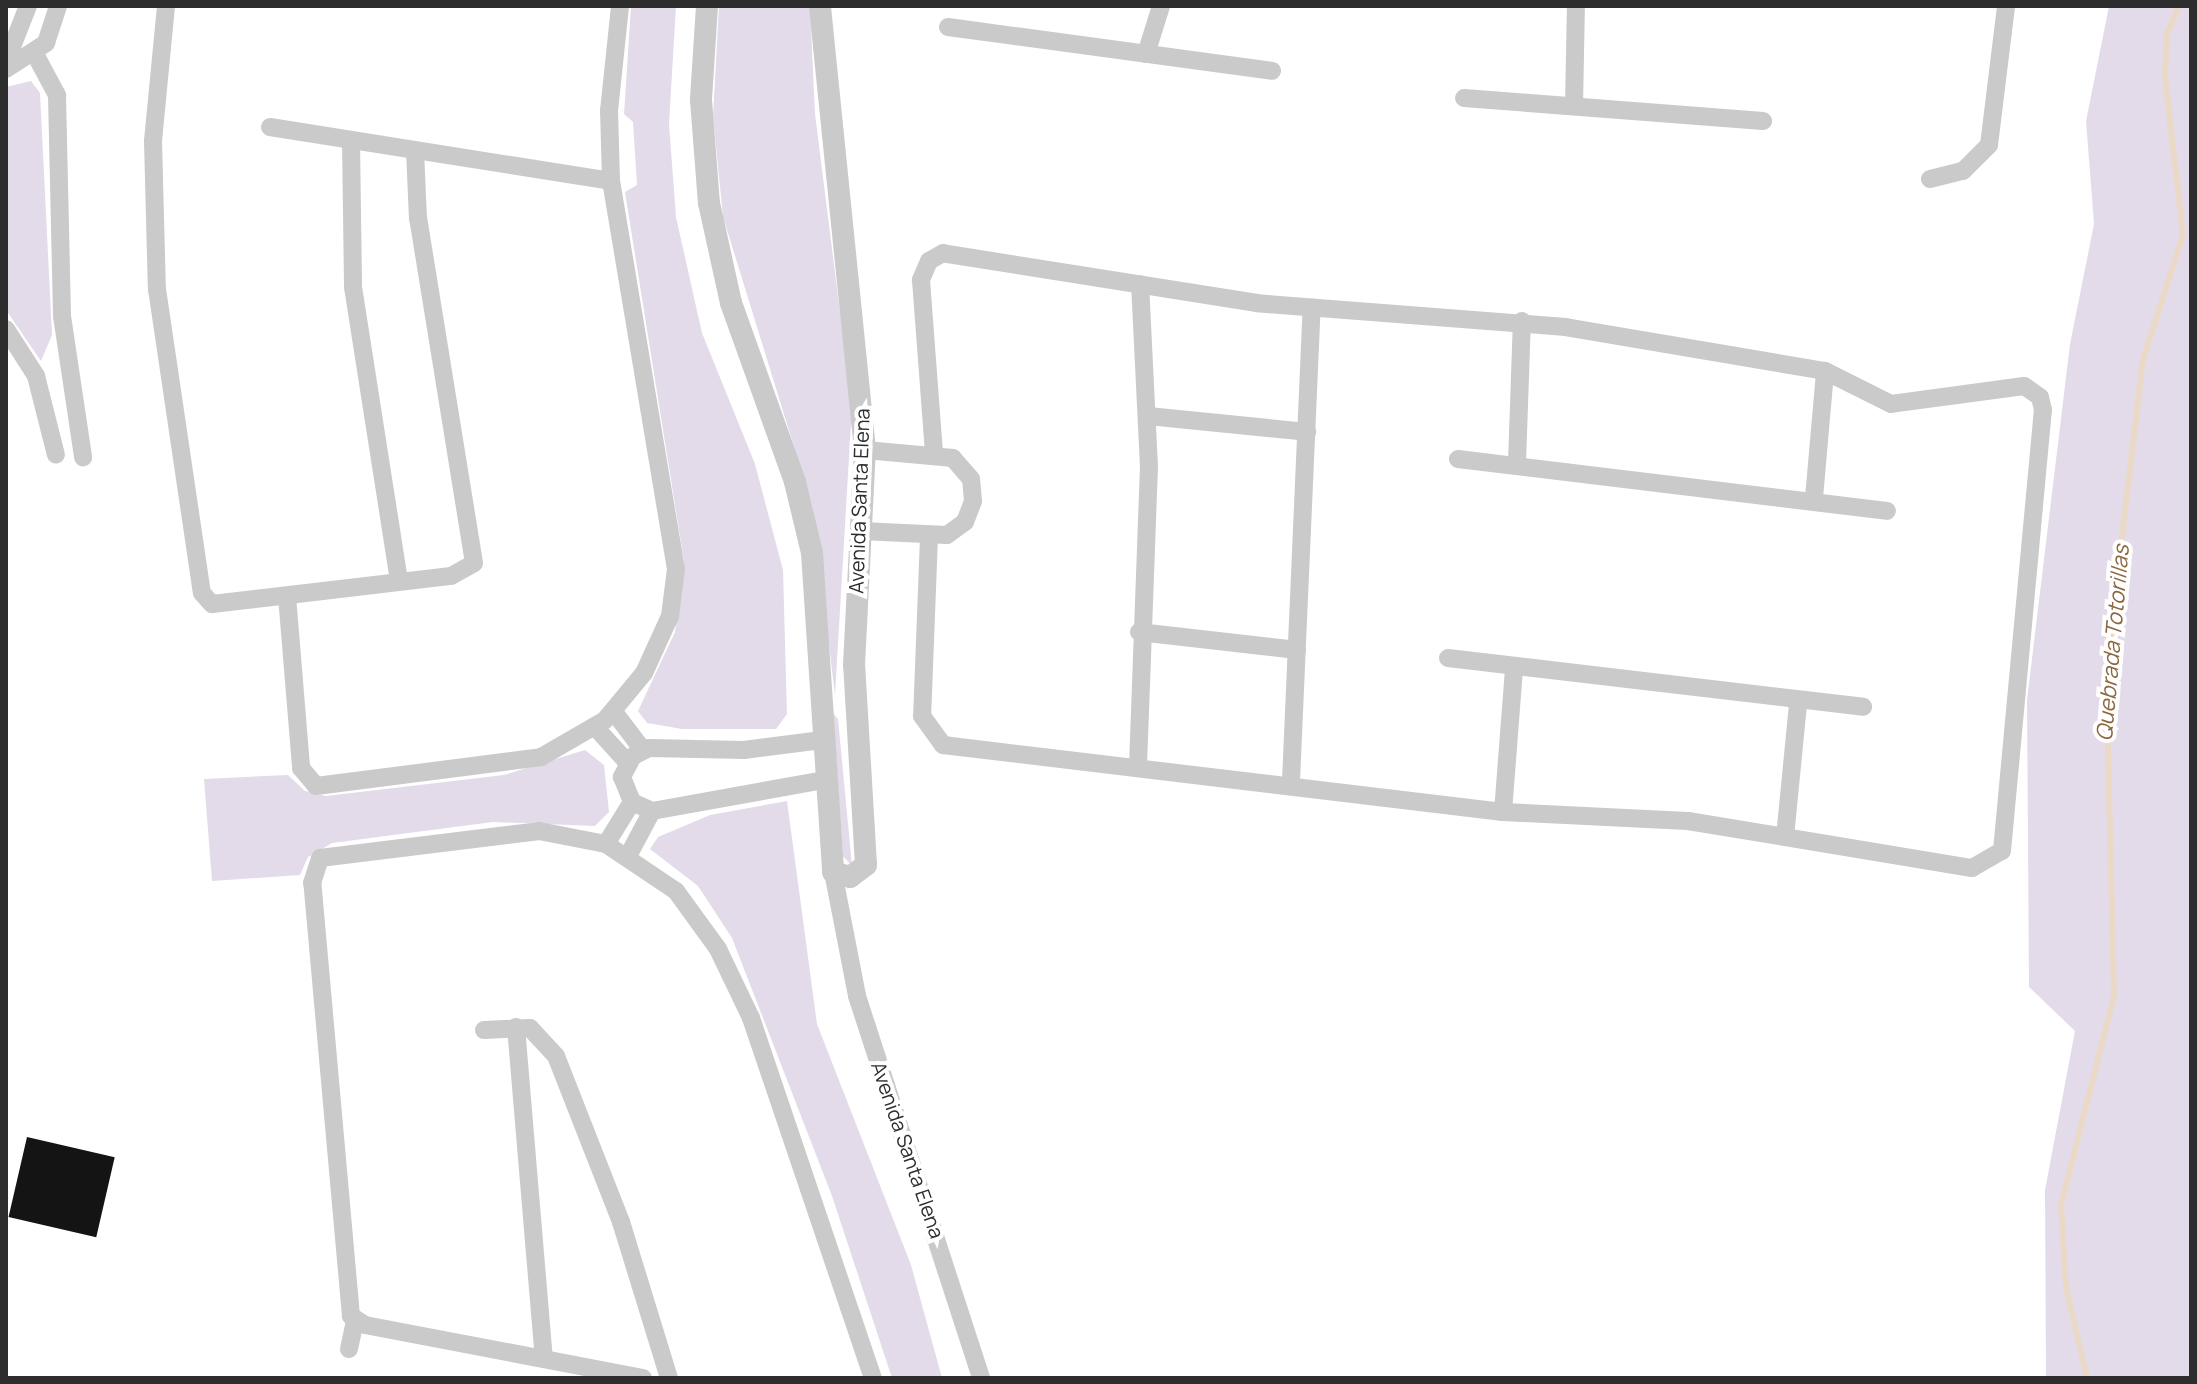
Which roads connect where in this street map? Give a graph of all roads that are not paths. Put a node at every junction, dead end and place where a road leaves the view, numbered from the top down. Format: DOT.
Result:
graph roads {
  1 [pos="28,6"];
  2 [pos="58,6"];
  3 [pos="166,6"];
  4 [pos="620,6"];
  5 [pos="707,6"];
  6 [pos="820,6"];
  7 [pos="1161,6"];
  8 [pos="1576,6"];
  9 [pos="2006,6"];
  10 [pos="948,27"];
  11 [pos="35,54"];
  12 [pos="1146,54"];
  13 [pos="6,62"];
  14 [pos="6,69"];
  15 [pos="1272,71"];
  16 [pos="1464,98"];
  17 [pos="1574,106"];
  18 [pos="1763,121"];
  19 [pos="270,127"];
  20 [pos="351,141"];
  21 [pos="415,151"];
  22 [pos="1930,179"];
  23 [pos="611,181"];
  24 [pos="1140,284"];
  25 [pos="1312,307"];
  26 [pos="1522,321"];
  27 [pos="6,329"];
  28 [pos="1825,371"];
  29 [pos="68,373"];
  30 [pos="36,376"];
  31 [pos="1148,416"];
  32 [pos="1307,432"];
  33 [pos="865,450"];
  34 [pos="934,452"];
  35 [pos="56,455"];
  36 [pos="83,457"];
  37 [pos="1458,459"];
  38 [pos="1517,462"];
  39 [pos="1814,498"];
  40 [pos="1887,511"];
  41 [pos="861,531"];
  42 [pos="929,537"];
  43 [pos="399,581"];
  44 [pos="287,596"];
  45 [pos="1139,632"];
  46 [pos="1297,650"];
  47 [pos="1448,658"];
  48 [pos="1514,670"];
  49 [pos="1798,704"];
  50 [pos="1863,707"];
  51 [pos="614,712"];
  52 [pos="596,728"];
  53 [pos="822,740"];
  54 [pos="643,750"];
  55 [pos="627,762"];
  56 [pos="1138,766"];
  57 [pos="824,780"];
  58 [pos="1291,781"];
  59 [pos="632,802"];
  60 [pos="652,811"];
  61 [pos="1503,812"];
  62 [pos="1785,837"];
  63 [pos="606,844"];
  64 [pos="628,856"];
  65 [pos="833,872"];
  66 [pos="516,1027"];
  67 [pos="484,1030"];
  68 [pos="355,1320"];
  69 [pos="349,1349"];
  70 [pos="544,1357"];
  71 [pos="643,1378"];
  72 [pos="669,1378"];
  73 [pos="873,1378"];
  74 [pos="981,1378"];
  1 -- 13 [label="street"];
  2 -- 11 [label="street"];
  3 -- 44 [label="street"];
  4 -- 23 [label="street"];
  5 -- 53 [label="street, Avenida Santa Elena"];
  6 -- 33 [label="street, Avenida Santa Elena"];
  7 -- 12 [label="street"];
  8 -- 17 [label="street"];
  9 -- 22 [label="street"];
  10 -- 12 [label="street"];
  11 -- 14 [label="street"];
  11 -- 29 [label="street"];
  12 -- 15 [label="street"];
  16 -- 17 [label="street"];
  17 -- 18 [label="street"];
  19 -- 20 [label="street"];
  20 -- 21 [label="street"];
  20 -- 43 [label="street"];
  21 -- 23 [label="street"];
  21 -- 43 [label="street"];
  23 -- 51 [label="street"];
  24 -- 25 [label="street"];
  24 -- 31 [label="street"];
  24 -- 34 [label="street"];
  25 -- 26 [label="street"];
  25 -- 32 [label="street"];
  26 -- 28 [label="street"];
  26 -- 38 [label="street"];
  27 -- 30 [label="street"];
  28 -- 39 [label="street"];
  28 -- 62 [label="street"];
  29 -- 30 [label="street"];
  29 -- 36 [label="street"];
  30 -- 35 [label="street"];
  31 -- 32 [label="street"];
  31 -- 45 [label="street"];
  32 -- 46 [label="street"];
  33 -- 34 [label="street"];
  33 -- 41 [label="street, Avenida Santa Elena"];
  34 -- 42 [label="street"];
  37 -- 38 [label="street"];
  38 -- 39 [label="street"];
  39 -- 40 [label="street"];
  41 -- 42 [label="street"];
  41 -- 65 [label="street, Avenida Santa Elena"];
  42 -- 56 [label="street"];
  43 -- 44 [label="street"];
  44 -- 52 [label="street"];
  45 -- 46 [label="street"];
  45 -- 56 [label="street"];
  46 -- 58 [label="street"];
  47 -- 48 [label="street"];
  48 -- 49 [label="street"];
  48 -- 61 [label="street"];
  49 -- 50 [label="street"];
  49 -- 62 [label="street"];
  51 -- 52 [label="street"];
  51 -- 54 [label="street"];
  52 -- 55 [label="street"];
  53 -- 54 [label="street"];
  53 -- 57 [label="street, Avenida Santa Elena"];
  54 -- 55 [label="street"];
  55 -- 59 [label="street"];
  56 -- 58 [label="street"];
  57 -- 60 [label="street"];
  57 -- 65 [label="street, Avenida Santa Elena"];
  58 -- 61 [label="street"];
  59 -- 60 [label="street"];
  59 -- 63 [label="street"];
  60 -- 64 [label="street"];
  61 -- 62 [label="street"];
  63 -- 64 [label="street"];
  63 -- 68 [label="street"];
  64 -- 73 [label="street"];
  65 -- 74 [label="street, Avenida Santa Elena"];
  66 -- 67 [label="street"];
  66 -- 70 [label="street"];
  66 -- 72 [label="street"];
  68 -- 69 [label="street"];
  68 -- 70 [label="street"];
  70 -- 71 [label="street"];
}
